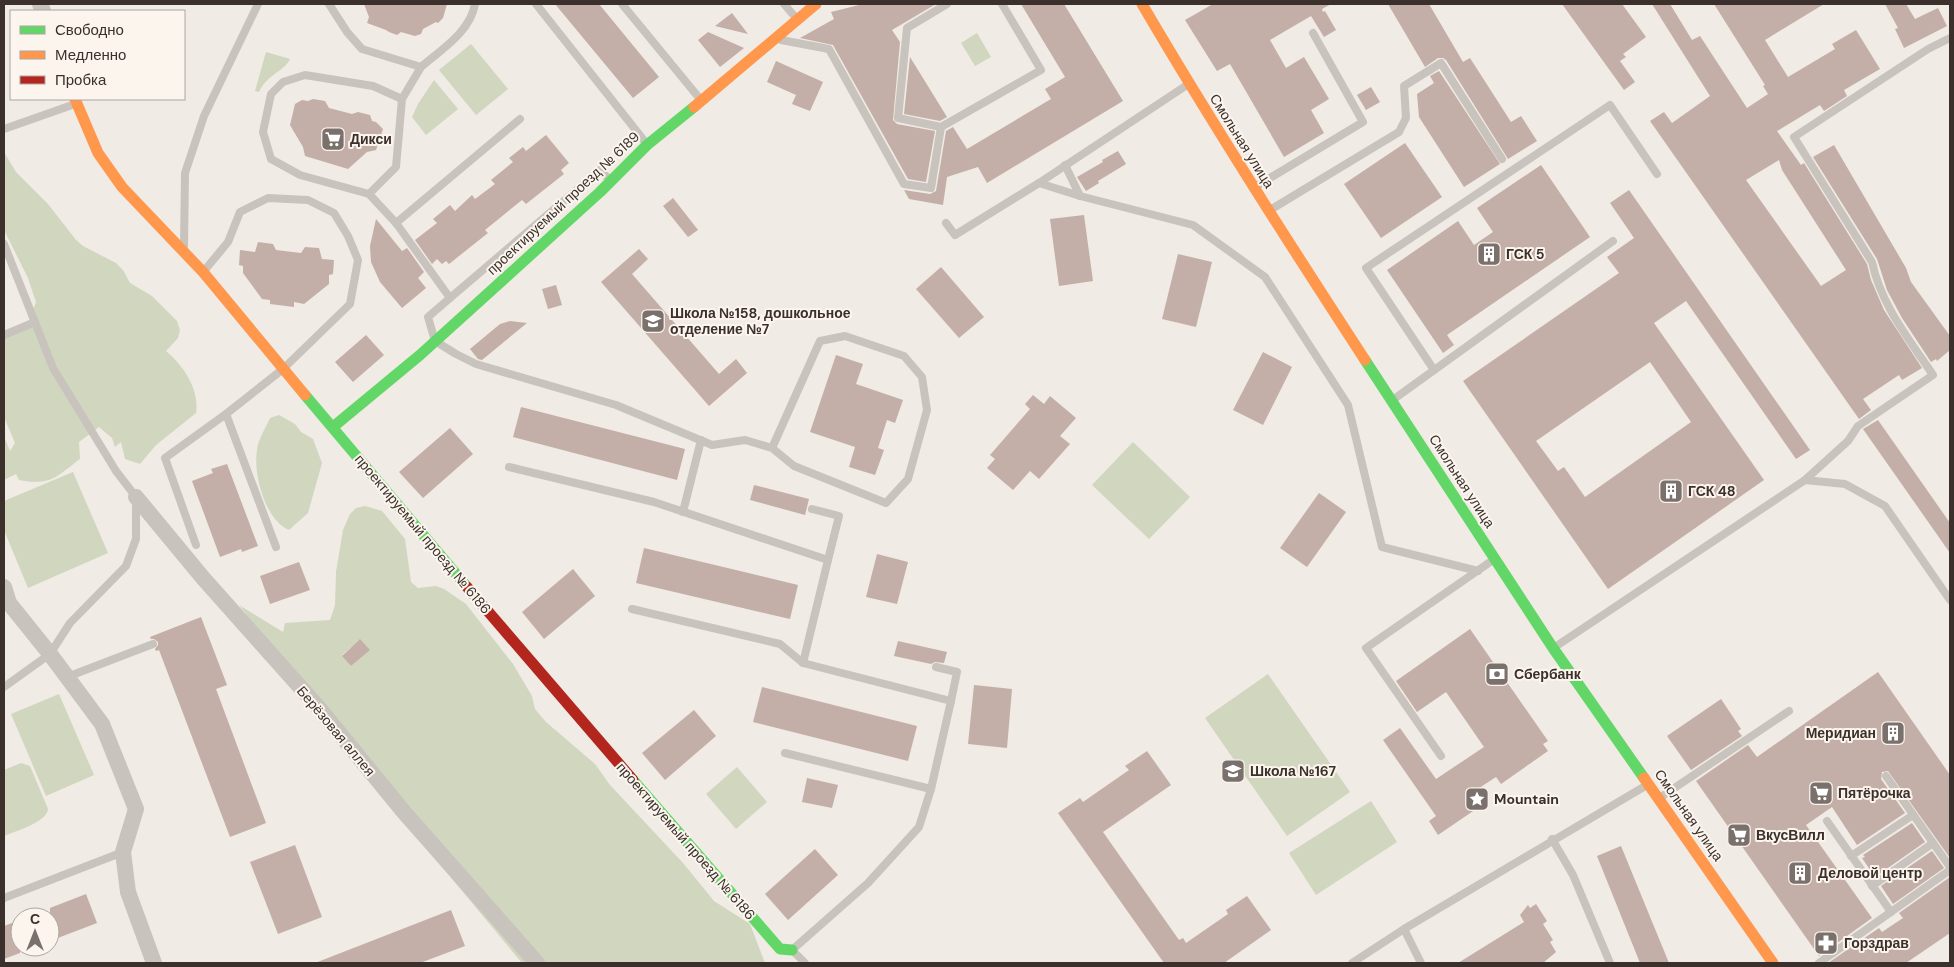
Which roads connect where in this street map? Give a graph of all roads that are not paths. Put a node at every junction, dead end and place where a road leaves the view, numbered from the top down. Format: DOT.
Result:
graph roads {
  1 [pos="258,4"];
  2 [pos="330,4"];
  3 [pos="475,4"];
  4 [pos="536,4"];
  5 [pos="622,4"];
  6 [pos="784,4"];
  7 [pos="816,4"];
  8 [pos="947,4"];
  9 [pos="1002,4"];
  10 [pos="1142,4"];
  11 [pos="797,20"];
  12 [pos="1313,33"];
  13 [pos="774,38"];
  14 [pos="1950,38"];
  15 [pos="421,67"];
  16 [pos="1188,84"];
  17 [pos="402,100"];
  18 [pos="76,101"];
  19 [pos="702,101"];
  20 [pos="520,119"];
  21 [pos="941,127"];
  22 [pos="4,130"];
  23 [pos="647,145"];
  24 [pos="1502,159"];
  25 [pos="1066,165"];
  26 [pos="1657,174"];
  27 [pos="611,181"];
  28 [pos="1039,183"];
  29 [pos="1253,188"];
  30 [pos="369,194"];
  31 [pos="1080,196"];
  32 [pos="1268,211"];
  33 [pos="396,223"];
  34 [pos="946,224"];
  35 [pos="1613,240"];
  36 [pos="4,244"];
  37 [pos="183,250"];
  38 [pos="203,272"];
  39 [pos="450,298"];
  40 [pos="35,322"];
  41 [pos="4,335"];
  42 [pos="435,341"];
  43 [pos="283,369"];
  44 [pos="1434,370"];
  45 [pos="1392,400"];
  46 [pos="226,414"];
  47 [pos="333,427"];
  48 [pos="701,440"];
  49 [pos="772,448"];
  50 [pos="509,467"];
  51 [pos="1804,480"];
  52 [pos="136,497"];
  53 [pos="812,509"];
  54 [pos="684,512"];
  55 [pos="196,545"];
  56 [pos="276,547"];
  57 [pos="1495,559"];
  58 [pos="828,560"];
  59 [pos="1478,571"];
  60 [pos="4,587"];
  61 [pos="1950,600"];
  62 [pos="632,609"];
  63 [pos="153,644"];
  64 [pos="1553,648"];
  65 [pos="50,654"];
  66 [pos="803,663"];
  67 [pos="936,666"];
  68 [pos="67,677"];
  69 [pos="4,687"];
  70 [pos="950,701"];
  71 [pos="1789,711"];
  72 [pos="785,753"];
  73 [pos="1441,756"];
  74 [pos="1886,776"];
  75 [pos="1648,784"];
  76 [pos="931,789"];
  77 [pos="1659,798"];
  78 [pos="1913,815"];
  79 [pos="1826,821"];
  80 [pos="1552,839"];
  81 [pos="1933,843"];
  82 [pos="123,852"];
  83 [pos="1851,856"];
  84 [pos="1950,869"];
  85 [pos="1872,886"];
  86 [pos="4,898"];
  87 [pos="1891,912"];
  88 [pos="1404,929"];
  89 [pos="792,950"];
  90 [pos="154,963"];
  91 [pos="537,963"];
  92 [pos="805,963"];
  93 [pos="1352,963"];
  94 [pos="1421,963"];
  95 [pos="1610,963"];
  96 [pos="1773,963"];
  97 [pos="1819,963"];
  1 -- 37 [label="lane"];
  2 -- 15 [label="lane"];
  3 -- 15 [label="lane"];
  4 -- 23 [label="lane"];
  5 -- 19 [label="lane"];
  6 -- 11 [label="lane"];
  7 -- 11 [label="street, проектируемый проезд № 6189"];
  8 -- 21 [label="lane"];
  9 -- 21 [label="lane"];
  10 -- 16 [label="street, Смольная улица"];
  11 -- 13 [label="street, проектируемый проезд № 6189"];
  12 -- 29 [label="lane"];
  13 -- 19 [label="street, проектируемый проезд № 6189"];
  13 -- 21 [label="lane"];
  14 -- 51 [label="lane"];
  15 -- 17 [label="lane"];
  16 -- 25 [label="lane"];
  16 -- 29 [label="street, Смольная улица"];
  17 -- 30 [label="lane"];
  17 -- 30 [label="lane"];
  18 -- 22 [label="lane"];
  18 -- 37 [label="street, проектируемый проезд № 6186"];
  19 -- 23 [label="street, проектируемый проезд № 6189"];
  20 -- 33 [label="lane"];
  23 -- 27 [label="street, проектируемый проезд № 6189"];
  24 -- 32 [label="lane"];
  25 -- 28 [label="lane"];
  25 -- 31 [label="lane"];
  26 -- 44 [label="lane"];
  27 -- 39 [label="lane"];
  27 -- 42 [label="street, проектируемый проезд № 6189"];
  28 -- 31 [label="lane"];
  28 -- 34 [label="lane"];
  29 -- 32 [label="street, Смольная улица"];
  30 -- 33 [label="lane"];
  31 -- 59 [label="lane"];
  32 -- 45 [label="street, Смольная улица"];
  33 -- 39 [label="lane"];
  35 -- 44 [label="lane"];
  36 -- 40 [label="lane"];
  37 -- 38 [label="street, проектируемый проезд № 6186"];
  38 -- 43 [label="street, проектируемый проезд № 6186"];
  38 -- 43 [label="lane"];
  39 -- 42 [label="lane"];
  40 -- 41 [label="lane"];
  40 -- 52 [label="lane"];
  42 -- 47 [label="street, проектируемый проезд № 6189"];
  42 -- 48 [label="lane"];
  43 -- 46 [label="lane"];
  43 -- 47 [label="street, проектируемый проезд № 6186"];
  44 -- 45 [label="lane"];
  45 -- 57 [label="street, Смольная улица"];
  46 -- 55 [label="lane"];
  46 -- 56 [label="lane"];
  47 -- 89 [label="street, проектируемый проезд № 6186"];
  48 -- 49 [label="lane"];
  48 -- 54 [label="lane"];
  49 -- 49 [label="lane"];
  50 -- 54 [label="lane"];
  51 -- 61 [label="lane"];
  51 -- 64 [label="lane"];
  52 -- 65 [label="lane"];
  52 -- 91 [label="street, Берёзовая аллея"];
  53 -- 58 [label="lane"];
  54 -- 58 [label="lane"];
  57 -- 59 [label="lane"];
  57 -- 64 [label="street, Смольная улица"];
  58 -- 66 [label="lane"];
  59 -- 73 [label="lane"];
  60 -- 65 [label="street"];
  62 -- 66 [label="lane"];
  63 -- 68 [label="lane"];
  64 -- 75 [label="street, Смольная улица"];
  65 -- 68 [label="street"];
  65 -- 69 [label="lane"];
  66 -- 70 [label="lane"];
  67 -- 70 [label="lane"];
  68 -- 82 [label="street"];
  70 -- 76 [label="lane"];
  71 -- 77 [label="lane"];
  72 -- 76 [label="lane"];
  74 -- 78 [label="lane"];
  75 -- 77 [label="street, Смольная улица"];
  75 -- 80 [label="lane"];
  76 -- 89 [label="lane"];
  77 -- 96 [label="street, Смольная улица"];
  78 -- 81 [label="lane"];
  78 -- 83 [label="lane"];
  79 -- 83 [label="lane"];
  80 -- 88 [label="lane"];
  80 -- 95 [label="lane"];
  81 -- 84 [label="lane"];
  81 -- 85 [label="lane"];
  82 -- 86 [label="lane"];
  82 -- 90 [label="street"];
  83 -- 85 [label="lane"];
  84 -- 87 [label="lane"];
  85 -- 87 [label="lane"];
  87 -- 97 [label="lane"];
  88 -- 93 [label="lane"];
  88 -- 94 [label="lane"];
  89 -- 92 [label="lane"];
}
